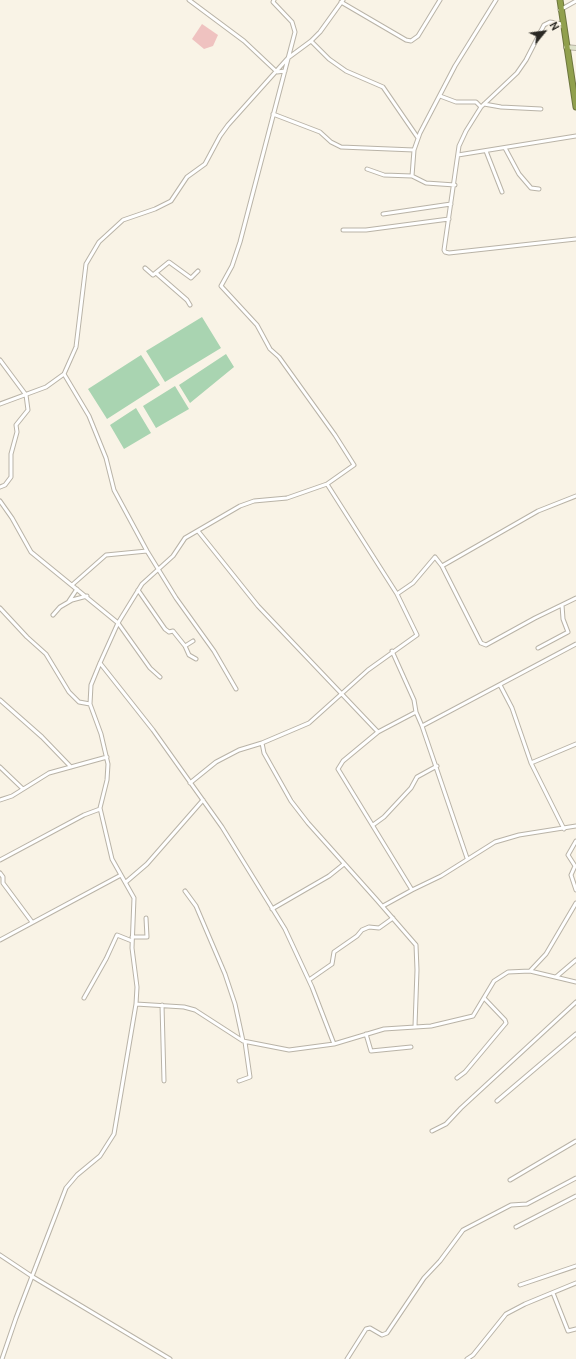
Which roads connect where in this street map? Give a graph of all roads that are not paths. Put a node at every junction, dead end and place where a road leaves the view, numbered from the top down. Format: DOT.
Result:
graph roads {
  1 [pos="189,0"];
  2 [pos="440,0"];
  3 [pos="496,0"];
  4 [pos="560,0"];
  5 [pos="273,1"];
  6 [pos="342,1"];
  7 [pos="576,1"];
  8 [pos="560,10"];
  9 [pos="562,24"];
  10 [pos="311,41"];
  11 [pos="566,48"];
  12 [pos="576,48"];
  13 [pos="288,58"];
  14 [pos="285,71"];
  15 [pos="277,72"];
  16 [pos="440,96"];
  17 [pos="483,105"];
  18 [pos="576,107"];
  19 [pos="541,109"];
  20 [pos="273,114"];
  21 [pos="576,136"];
  22 [pos="418,138"];
  23 [pos="505,148"];
  24 [pos="414,150"];
  25 [pos="486,151"];
  26 [pos="458,155"];
  27 [pos="367,169"];
  28 [pos="412,176"];
  29 [pos="455,185"];
  30 [pos="539,189"];
  31 [pos="502,192"];
  32 [pos="451,204"];
  33 [pos="383,214"];
  34 [pos="450,219"];
  35 [pos="343,230"];
  36 [pos="576,239"];
  37 [pos="145,268"];
  38 [pos="198,271"];
  39 [pos="156,273"];
  40 [pos="190,305"];
  41 [pos="0,360"];
  42 [pos="64,374"];
  43 [pos="26,395"];
  44 [pos="0,404"];
  45 [pos="326,484"];
  46 [pos="0,487"];
  47 [pos="576,496"];
  48 [pos="0,502"];
  49 [pos="198,531"];
  50 [pos="147,551"];
  51 [pos="442,566"];
  52 [pos="157,570"];
  53 [pos="72,586"];
  54 [pos="77,589"];
  55 [pos="138,590"];
  56 [pos="397,594"];
  57 [pos="87,596"];
  58 [pos="576,598"];
  59 [pos="67,603"];
  60 [pos="562,605"];
  61 [pos="0,608"];
  62 [pos="53,615"];
  63 [pos="118,623"];
  64 [pos="193,641"];
  65 [pos="576,644"];
  66 [pos="185,646"];
  67 [pos="538,648"];
  68 [pos="392,652"];
  69 [pos="196,659"];
  70 [pos="100,663"];
  71 [pos="160,677"];
  72 [pos="500,685"];
  73 [pos="236,689"];
  74 [pos="342,693"];
  75 [pos="0,700"];
  76 [pos="90,704"];
  77 [pos="416,712"];
  78 [pos="422,726"];
  79 [pos="378,732"];
  80 [pos="262,743"];
  81 [pos="576,744"];
  82 [pos="106,757"];
  83 [pos="531,763"];
  84 [pos="437,766"];
  85 [pos="0,767"];
  86 [pos="71,768"];
  87 [pos="190,783"];
  88 [pos="23,789"];
  89 [pos="0,800"];
  90 [pos="203,800"];
  91 [pos="100,809"];
  92 [pos="373,825"];
  93 [pos="576,826"];
  94 [pos="564,829"];
  95 [pos="576,841"];
  96 [pos="467,858"];
  97 [pos="0,860"];
  98 [pos="344,864"];
  99 [pos="0,873"];
  100 [pos="121,875"];
  101 [pos="126,882"];
  102 [pos="412,890"];
  103 [pos="576,890"];
  104 [pos="185,891"];
  105 [pos="576,903"];
  106 [pos="383,906"];
  107 [pos="272,909"];
  108 [pos="146,918"];
  109 [pos="393,918"];
  110 [pos="32,922"];
  111 [pos="132,937"];
  112 [pos="0,940"];
  113 [pos="132,941"];
  114 [pos="576,960"];
  115 [pos="530,971"];
  116 [pos="556,977"];
  117 [pos="309,980"];
  118 [pos="576,982"];
  119 [pos="84,998"];
  120 [pos="484,998"];
  121 [pos="576,1002"];
  122 [pos="136,1004"];
  123 [pos="162,1005"];
  124 [pos="415,1026"];
  125 [pos="366,1034"];
  126 [pos="576,1034"];
  127 [pos="244,1042"];
  128 [pos="334,1044"];
  129 [pos="411,1048"];
  130 [pos="457,1078"];
  131 [pos="164,1081"];
  132 [pos="239,1081"];
  133 [pos="497,1101"];
  134 [pos="432,1131"];
  135 [pos="576,1141"];
  136 [pos="576,1178"];
  137 [pos="510,1180"];
  138 [pos="576,1196"];
  139 [pos="516,1227"];
  140 [pos="0,1255"];
  141 [pos="576,1266"];
  142 [pos="33,1277"];
  143 [pos="576,1284"];
  144 [pos="520,1285"];
  145 [pos="552,1293"];
  146 [pos="576,1329"];
  147 [pos="2,1359"];
  148 [pos="170,1359"];
  149 [pos="346,1359"];
  150 [pos="467,1359"];
  1 -- 15 [label="street"];
  2 -- 6 [label="street"];
  3 -- 16 [label="street"];
  4 -- 8 [label="highway"];
  5 -- 13 [label="street"];
  6 -- 10 [label="street"];
  7 -- 8 [label="street"];
  8 -- 9 [label="highway"];
  9 -- 11 [label="highway"];
  9 -- 17 [label="street"];
  10 -- 13 [label="street"];
  10 -- 22 [label="street"];
  11 -- 12 [label="street"];
  11 -- 18 [label="highway"];
  13 -- 14 [label="street"];
  13 -- 15 [label="street"];
  14 -- 15 [label="street"];
  14 -- 20 [label="street"];
  15 -- 42 [label="street"];
  16 -- 17 [label="street"];
  16 -- 22 [label="street"];
  17 -- 19 [label="street"];
  17 -- 26 [label="street"];
  20 -- 24 [label="street"];
  20 -- 45 [label="street"];
  21 -- 23 [label="street"];
  22 -- 24 [label="street"];
  23 -- 25 [label="street"];
  23 -- 30 [label="street"];
  24 -- 28 [label="street"];
  25 -- 26 [label="street"];
  25 -- 31 [label="street"];
  26 -- 29 [label="street"];
  27 -- 28 [label="street"];
  28 -- 29 [label="street"];
  29 -- 32 [label="street"];
  32 -- 33 [label="street"];
  32 -- 34 [label="street"];
  34 -- 35 [label="street"];
  34 -- 36 [label="street"];
  37 -- 39 [label="street"];
  38 -- 39 [label="street"];
  39 -- 40 [label="street"];
  41 -- 43 [label="street"];
  42 -- 43 [label="street"];
  42 -- 50 [label="street"];
  43 -- 44 [label="street"];
  43 -- 46 [label="street"];
  45 -- 49 [label="street"];
  45 -- 56 [label="street"];
  47 -- 51 [label="street"];
  48 -- 53 [label="street"];
  49 -- 52 [label="street"];
  49 -- 74 [label="street"];
  50 -- 52 [label="street"];
  50 -- 53 [label="street"];
  51 -- 56 [label="street"];
  51 -- 60 [label="street"];
  52 -- 55 [label="street"];
  52 -- 73 [label="street"];
  53 -- 54 [label="street"];
  54 -- 57 [label="street"];
  54 -- 59 [label="street"];
  55 -- 63 [label="street"];
  55 -- 66 [label="street"];
  56 -- 68 [label="street"];
  57 -- 59 [label="street"];
  57 -- 63 [label="street"];
  58 -- 60 [label="street"];
  59 -- 62 [label="street"];
  60 -- 67 [label="street"];
  61 -- 76 [label="street"];
  63 -- 70 [label="street"];
  63 -- 71 [label="street"];
  64 -- 66 [label="street"];
  65 -- 72 [label="street"];
  66 -- 69 [label="street"];
  68 -- 74 [label="street"];
  68 -- 77 [label="street"];
  70 -- 76 [label="street"];
  70 -- 87 [label="street"];
  72 -- 78 [label="street"];
  72 -- 83 [label="street"];
  74 -- 79 [label="street"];
  74 -- 80 [label="street"];
  75 -- 86 [label="street"];
  76 -- 82 [label="street"];
  77 -- 78 [label="street"];
  77 -- 79 [label="street"];
  78 -- 84 [label="street"];
  79 -- 92 [label="street"];
  80 -- 87 [label="street"];
  80 -- 98 [label="street"];
  81 -- 83 [label="street"];
  82 -- 86 [label="street"];
  82 -- 91 [label="street"];
  83 -- 94 [label="street"];
  84 -- 92 [label="street"];
  84 -- 96 [label="street"];
  85 -- 88 [label="street"];
  86 -- 88 [label="street"];
  87 -- 90 [label="street"];
  88 -- 89 [label="street"];
  90 -- 101 [label="street"];
  90 -- 107 [label="street"];
  91 -- 97 [label="street"];
  91 -- 100 [label="street"];
  92 -- 102 [label="street"];
  93 -- 94 [label="street"];
  94 -- 96 [label="street"];
  95 -- 103 [label="street"];
  96 -- 102 [label="street"];
  98 -- 106 [label="street"];
  98 -- 107 [label="street"];
  99 -- 110 [label="street"];
  100 -- 101 [label="street"];
  100 -- 110 [label="street"];
  101 -- 111 [label="street"];
  102 -- 106 [label="street"];
  104 -- 127 [label="street"];
  105 -- 115 [label="street"];
  106 -- 109 [label="street"];
  107 -- 117 [label="street"];
  108 -- 111 [label="street"];
  109 -- 117 [label="street"];
  109 -- 124 [label="street"];
  110 -- 112 [label="street"];
  111 -- 113 [label="street"];
  113 -- 119 [label="street"];
  113 -- 122 [label="street"];
  114 -- 116 [label="street"];
  115 -- 116 [label="street"];
  115 -- 120 [label="street"];
  116 -- 118 [label="street"];
  117 -- 128 [label="street"];
  120 -- 124 [label="street"];
  120 -- 130 [label="street"];
  121 -- 134 [label="street"];
  122 -- 123 [label="street"];
  122 -- 142 [label="street"];
  123 -- 127 [label="street"];
  123 -- 131 [label="street"];
  124 -- 125 [label="street"];
  125 -- 128 [label="street"];
  125 -- 129 [label="street"];
  126 -- 133 [label="street"];
  127 -- 128 [label="street"];
  127 -- 132 [label="street"];
  135 -- 137 [label="street"];
  136 -- 149 [label="street"];
  138 -- 139 [label="street"];
  140 -- 142 [label="street"];
  141 -- 144 [label="street"];
  142 -- 147 [label="street"];
  142 -- 148 [label="street"];
  143 -- 145 [label="street"];
  145 -- 146 [label="street"];
  145 -- 150 [label="street"];
}
